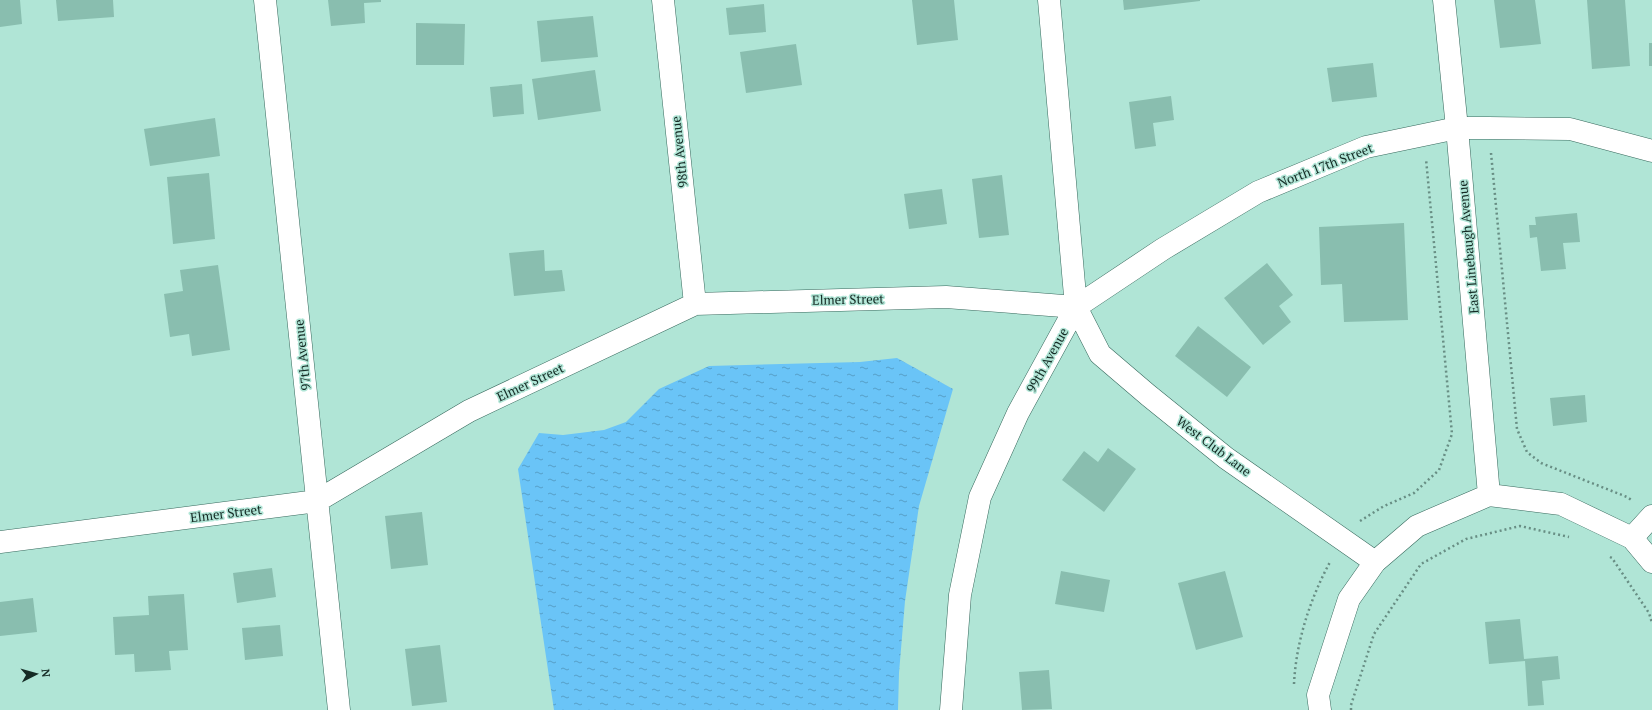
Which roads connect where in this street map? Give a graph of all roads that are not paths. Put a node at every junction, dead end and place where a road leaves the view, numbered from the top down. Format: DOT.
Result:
graph roads {
  1 [pos="265,0"];
  2 [pos="663,0"];
  3 [pos="1048,0"];
  4 [pos="1444,0"];
  5 [pos="1457,128"];
  6 [pos="1652,151"];
  7 [pos="695,304"];
  8 [pos="1076,307"];
  9 [pos="1489,495"];
  10 [pos="318,502"];
  11 [pos="1652,516"];
  12 [pos="1632,538"];
  13 [pos="0,542"];
  14 [pos="1375,562"];
  15 [pos="1652,562"];
  16 [pos="339,710"];
  17 [pos="951,710"];
  18 [pos="1320,710"];
  1 -- 10 [label="street, 97th Avenue"];
  2 -- 7 [label="street, 98th Avenue"];
  3 -- 8 [label="street"];
  4 -- 5 [label="street, East Linebaugh Avenue"];
  5 -- 6 [label="street, North 17th Street"];
  5 -- 8 [label="street, North 17th Street"];
  5 -- 9 [label="street, East Linebaugh Avenue"];
  7 -- 8 [label="street, Elmer Street"];
  7 -- 10 [label="street, Elmer Street"];
  8 -- 14 [label="street, West Club Lane"];
  8 -- 17 [label="street, 99th Avenue"];
  9 -- 12 [label="street"];
  9 -- 14 [label="street"];
  10 -- 13 [label="street, Elmer Street"];
  10 -- 16 [label="street, 97th Avenue"];
  11 -- 12 [label="street"];
  12 -- 15 [label="street"];
  14 -- 18 [label="street"];
}
